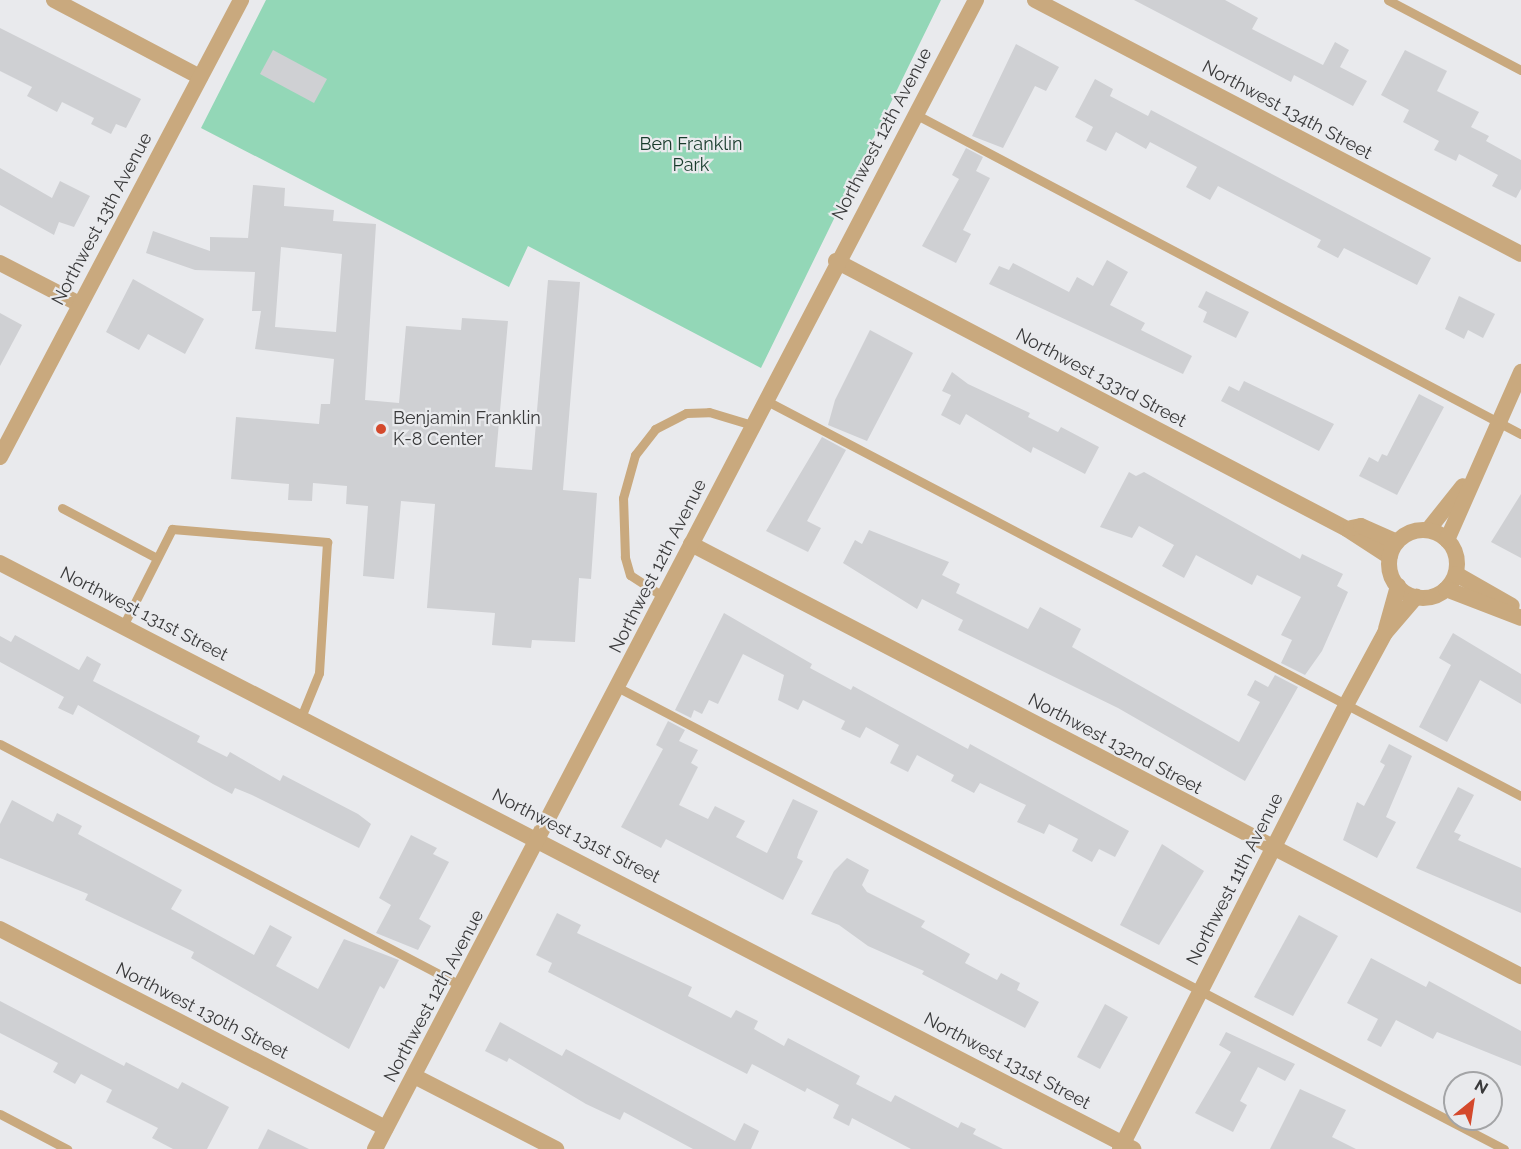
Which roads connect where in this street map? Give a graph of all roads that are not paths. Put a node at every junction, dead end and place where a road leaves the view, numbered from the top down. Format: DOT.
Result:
graph roads {
  1 [pos="54,0"];
  2 [pos="241,0"];
  3 [pos="976,0"];
  4 [pos="1035,0"];
  5 [pos="1388,0"];
  6 [pos="1521,70"];
  7 [pos="201,77"];
  8 [pos="915,114"];
  9 [pos="1521,254"];
  10 [pos="836,261"];
  11 [pos="0,263"];
  12 [pos="79,304"];
  13 [pos="1521,372"];
  14 [pos="765,400"];
  15 [pos="1497,419"];
  16 [pos="752,425"];
  17 [pos="1521,434"];
  18 [pos="0,457"];
  19 [pos="1473,474"];
  20 [pos="62,508"];
  21 [pos="1347,529"];
  22 [pos="1428,530"];
  23 [pos="1447,540"];
  24 [pos="1397,542"];
  25 [pos="691,544"];
  26 [pos="1390,557"];
  27 [pos="157,558"];
  28 [pos="0,563"];
  29 [pos="1456,574"];
  30 [pos="1398,586"];
  31 [pos="1446,589"];
  32 [pos="664,597"];
  33 [pos="1416,597"];
  34 [pos="1521,617"];
  35 [pos="123,626"];
  36 [pos="1385,633"];
  37 [pos="617,687"];
  38 [pos="1346,705"];
  39 [pos="302,717"];
  40 [pos="0,744"];
  41 [pos="1521,796"];
  42 [pos="539,839"];
  43 [pos="1272,849"];
  44 [pos="0,929"];
  45 [pos="1521,976"];
  46 [pos="462,986"];
  47 [pos="1199,991"];
  48 [pos="414,1076"];
  49 [pos="0,1114"];
  50 [pos="386,1128"];
  51 [pos="1121,1147"];
  52 [pos="67,1149"];
  53 [pos="375,1149"];
  54 [pos="556,1149"];
  55 [pos="1504,1149"];
  1 -- 7 [label="street"];
  2 -- 7 [label="street, Northwest 13th Avenue"];
  3 -- 8 [label="street, Northwest 12th Avenue"];
  4 -- 9 [label="street, Northwest 134th Street"];
  5 -- 6 [label="lane"];
  7 -- 12 [label="street, Northwest 13th Avenue"];
  8 -- 10 [label="street, Northwest 12th Avenue"];
  8 -- 15 [label="lane"];
  10 -- 14 [label="street, Northwest 12th Avenue"];
  10 -- 21 [label="street, Northwest 133rd Street"];
  11 -- 12 [label="street"];
  12 -- 18 [label="street, Northwest 13th Avenue"];
  13 -- 15 [label="street"];
  14 -- 16 [label="street, Northwest 12th Avenue"];
  14 -- 38 [label="lane"];
  15 -- 17 [label="lane"];
  15 -- 19 [label="street"];
  16 -- 25 [label="street, Northwest 12th Avenue"];
  16 -- 32 [label="lane"];
  19 -- 22 [label="street"];
  19 -- 23 [label="street"];
  20 -- 27 [label="lane"];
  21 -- 24 [label="street, Northwest 133rd Street"];
  21 -- 26 [label="street, Northwest 133rd Street"];
  22 -- 23 [label="street"];
  22 -- 24 [label="street"];
  23 -- 29 [label="street"];
  24 -- 26 [label="street"];
  25 -- 32 [label="street, Northwest 12th Avenue"];
  25 -- 43 [label="street, Northwest 132nd Street"];
  26 -- 30 [label="street"];
  27 -- 35 [label="lane"];
  27 -- 39 [label="lane"];
  28 -- 35 [label="street, Northwest 131st Street"];
  29 -- 31 [label="street"];
  29 -- 34 [label="street"];
  30 -- 33 [label="street"];
  30 -- 36 [label="street, Northwest 11th Avenue"];
  31 -- 33 [label="street"];
  31 -- 34 [label="street"];
  32 -- 37 [label="street, Northwest 12th Avenue"];
  33 -- 36 [label="street, Northwest 11th Avenue"];
  35 -- 39 [label="street, Northwest 131st Street"];
  36 -- 38 [label="street, Northwest 11th Avenue"];
  37 -- 42 [label="street, Northwest 12th Avenue"];
  37 -- 47 [label="lane"];
  38 -- 41 [label="lane"];
  38 -- 43 [label="street, Northwest 11th Avenue"];
  39 -- 42 [label="street, Northwest 131st Street"];
  40 -- 46 [label="lane"];
  42 -- 46 [label="street, Northwest 12th Avenue"];
  42 -- 51 [label="street, Northwest 131st Street"];
  43 -- 45 [label="street, Northwest 132nd Street"];
  43 -- 47 [label="street, Northwest 11th Avenue"];
  44 -- 50 [label="street, Northwest 130th Street"];
  46 -- 48 [label="street, Northwest 12th Avenue"];
  47 -- 51 [label="street, Northwest 11th Avenue"];
  47 -- 55 [label="lane"];
  48 -- 50 [label="street, Northwest 12th Avenue"];
  48 -- 54 [label="street"];
  49 -- 52 [label="lane"];
  50 -- 53 [label="street, Northwest 12th Avenue"];
}
